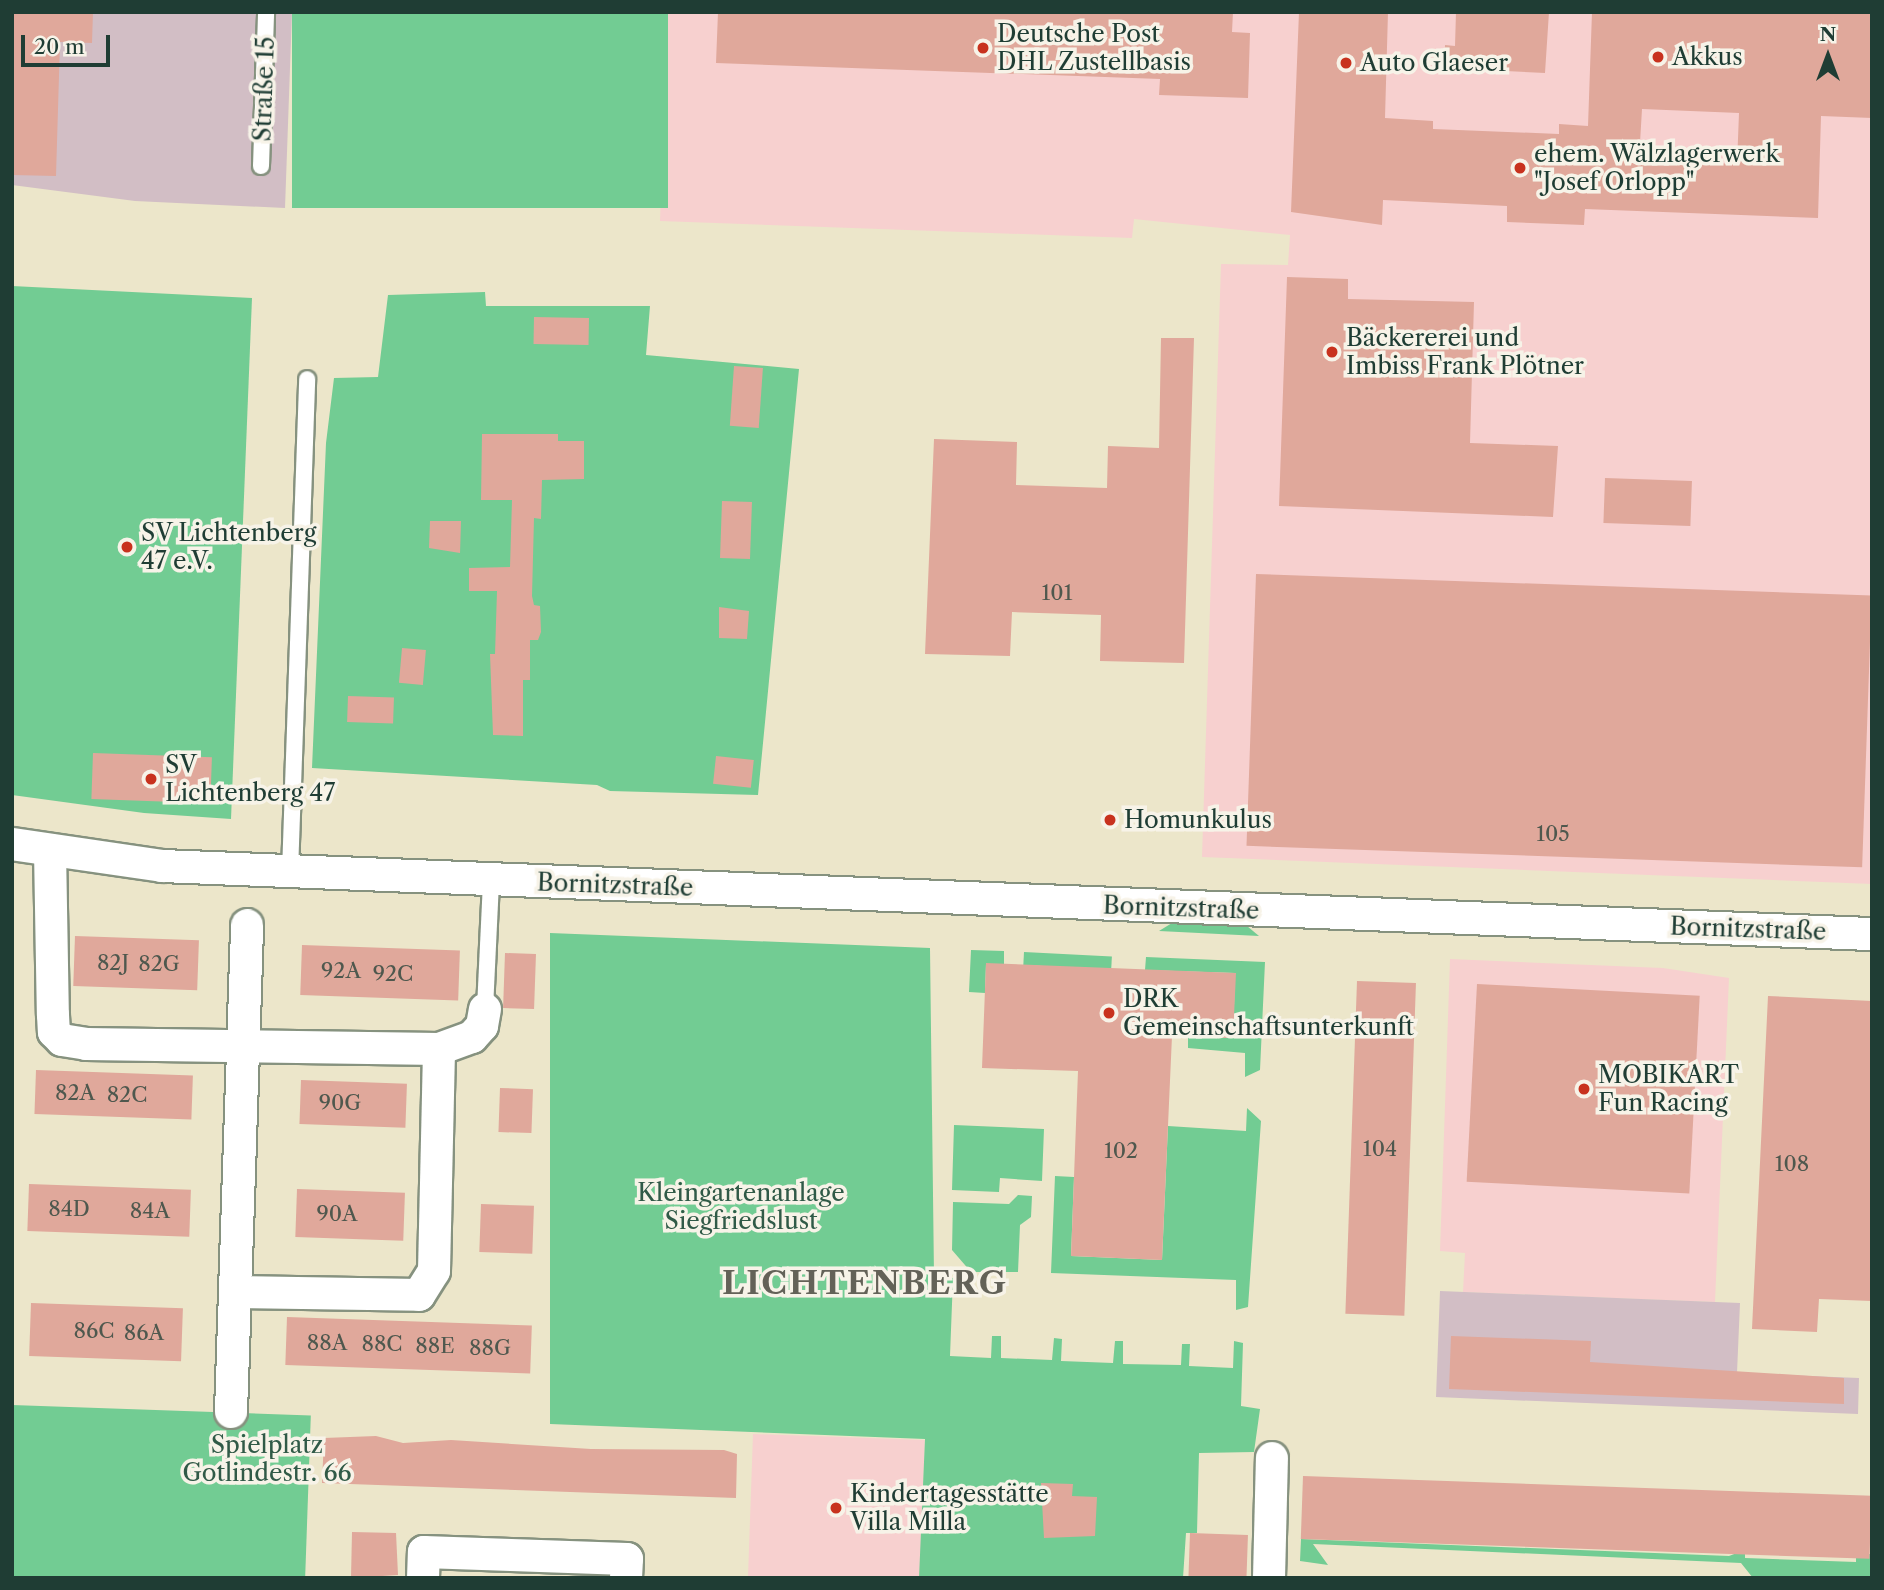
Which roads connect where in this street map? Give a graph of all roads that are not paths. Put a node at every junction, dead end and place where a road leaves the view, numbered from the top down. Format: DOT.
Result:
graph roads {
  1 [pos="266,12"];
  2 [pos="261,166"];
  3 [pos="307,379"];
  4 [pos="12,844"];
  5 [pos="50,850"];
  6 [pos="290,872"];
  7 [pos="491,880"];
  8 [pos="247,925"];
  9 [pos="1872,933"];
  10 [pos="485,1009"];
  11 [pos="244,1047"];
  12 [pos="439,1049"];
  13 [pos="236,1292"];
  14 [pos="231,1412"];
  15 [pos="1272,1458"];
  16 [pos="423,1578"];
  17 [pos="626,1578"];
  18 [pos="1269,1578"];
  1 -- 2 [label="lane, Straße 15"];
  3 -- 6 [label="lane"];
  4 -- 5 [label="street, Bornitzstraße"];
  5 -- 6 [label="street, Bornitzstraße"];
  5 -- 11 [label="street"];
  6 -- 7 [label="street, Bornitzstraße"];
  7 -- 9 [label="street, Bornitzstraße"];
  7 -- 10 [label="lane"];
  8 -- 11 [label="street"];
  10 -- 12 [label="street"];
  11 -- 12 [label="street"];
  11 -- 13 [label="street"];
  12 -- 13 [label="street"];
  13 -- 14 [label="street"];
  15 -- 18 [label="street"];
  16 -- 17 [label="street"];
}
